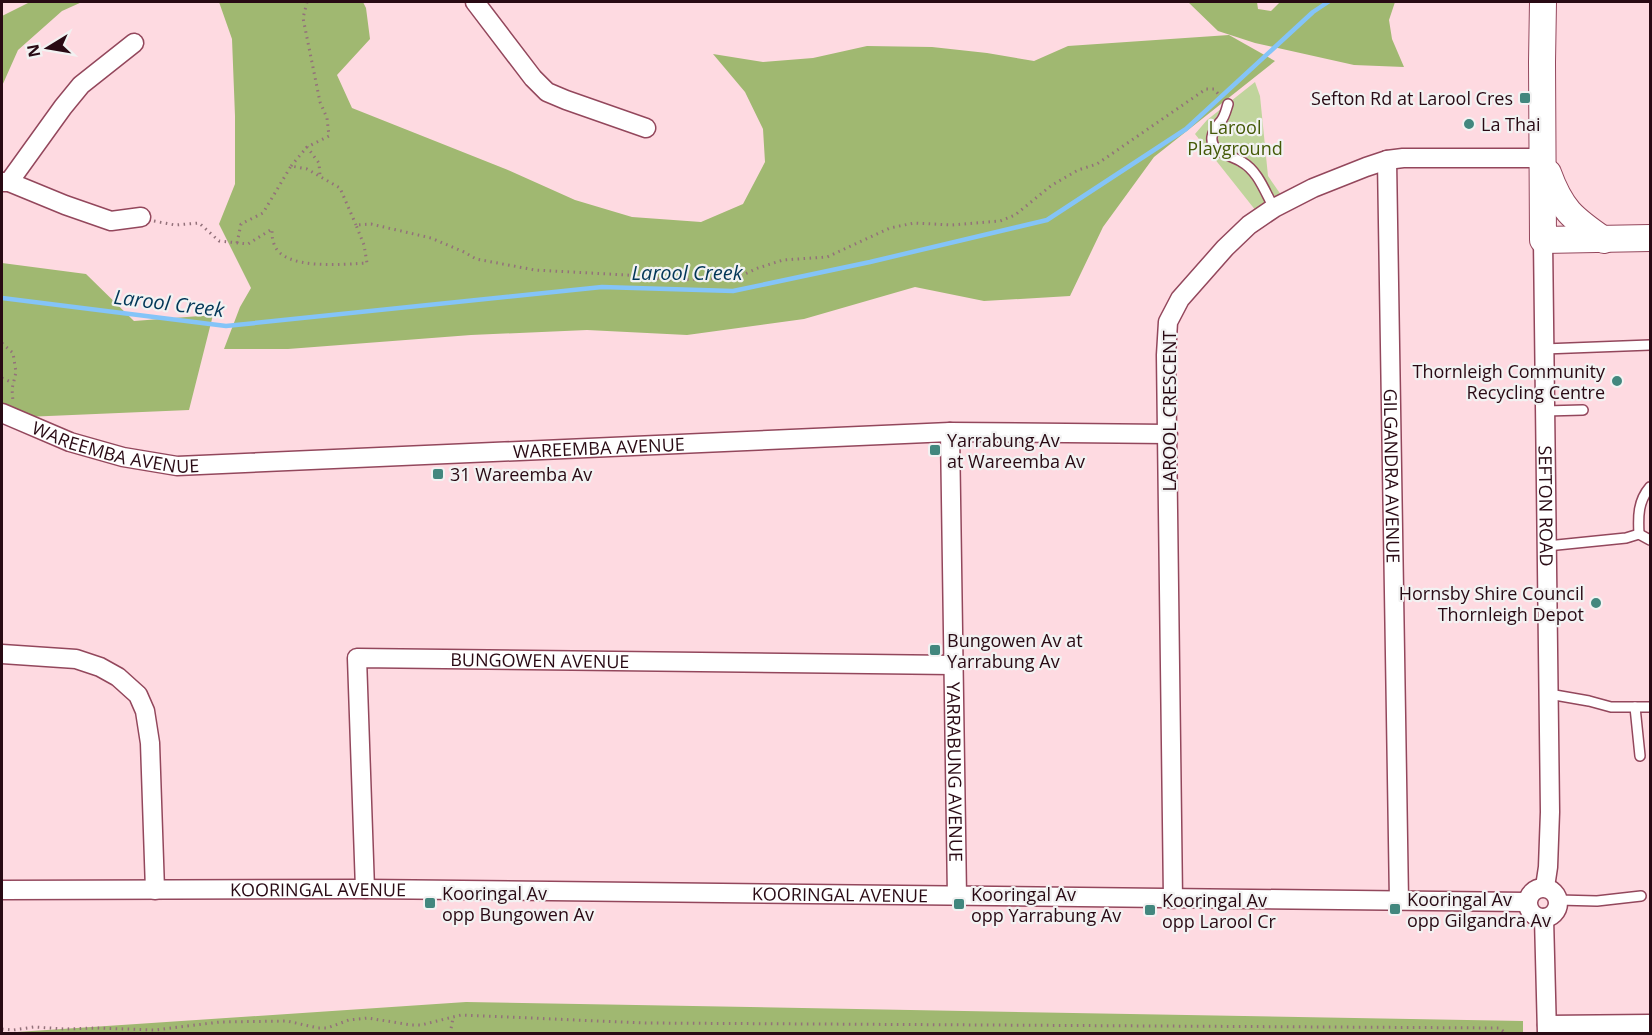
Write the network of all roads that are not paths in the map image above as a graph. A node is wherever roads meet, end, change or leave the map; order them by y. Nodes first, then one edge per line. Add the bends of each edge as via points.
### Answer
1 (475, 2) edge
2 (1543, 2) edge
3 (134, 43) dead end
4 (1228, 104) dead end
5 (646, 128) dead end
6 (1542, 158) junction
7 (1387, 160) junction
8 (5, 182) edge
9 (1274, 208) junction
10 (141, 218) road end
11 (1650, 238) edge
12 (1544, 240) junction
13 (1604, 240) junction
14 (1650, 345) edge
15 (1544, 349) junction
16 (1583, 410) dead end
17 (1545, 411) junction
18 (8, 416) edge
19 (950, 432) junction
20 (1168, 434) junction
21 (1650, 487) edge
22 (1639, 534) junction
23 (1650, 540) edge
24 (1547, 546) junction
25 (2, 654) edge
26 (953, 665) junction
27 (1549, 694) junction
28 (1635, 707) junction
29 (1650, 707) edge
30 (1640, 756) dead end
31 (365, 889) junction
32 (2, 890) edge
33 (154, 890) junction
34 (1551, 894) junction
35 (1641, 896) dead end
36 (957, 897) junction
37 (1173, 899) junction
38 (1399, 901) junction
39 (1527, 902) junction
40 (1544, 918) junction
41 (1650, 1024) edge
42 (1547, 1029) edge

1 - 5 street via 547,92
2 - 6 street, SEFTON ROAD
3 - 8 street via 81,85
4 - 9 lane via 1214,130 1213,145 1256,175
6 - 7 street, LAROOL CRESCENT
6 - 12 street, SEFTON ROAD
6 - 13 street, SEFTON ROAD via 1560,201 1573,218
7 - 9 street, LAROOL CRESCENT via 1312,188
7 - 38 street, GILGANDRA AVENUE
8 - 10 street via 111,221
9 - 20 street, LAROOL CRESCENT via 1225,248 1180,299 1168,322
11 - 13 street
12 - 13 street
12 - 15 street, SEFTON ROAD
14 - 15 lane
15 - 17 street, SEFTON ROAD
16 - 17 lane
17 - 24 street, SEFTON ROAD
18 - 19 street, WAREEMBA AVENUE via 70,442 177,466
19 - 20 street, WAREEMBA AVENUE
19 - 26 street, YARRABUNG AVENUE
20 - 37 street, LAROOL CRESCENT
21 - 22 lane via 1640,503
22 - 23 lane
22 - 24 lane
24 - 27 street, SEFTON ROAD
25 - 33 street via 76,659 118,677 138,696 145,711 150,743
26 - 31 street, BUNGOWEN AVENUE via 357,658
26 - 36 street, YARRABUNG AVENUE
27 - 28 lane via 1611,707
27 - 34 street, SEFTON ROAD
28 - 29 lane
28 - 30 lane
31 - 33 street, KOORINGAL AVENUE
31 - 36 street, KOORINGAL AVENUE
32 - 33 street, KOORINGAL AVENUE
34 - 35 lane via 1598,901
34 - 39 street via 1538,888
34 - 40 street via 1558,906
36 - 37 street, KOORINGAL AVENUE
37 - 38 street, KOORINGAL AVENUE
38 - 39 street, KOORINGAL AVENUE
39 - 40 street via 1532,914
40 - 42 street
41 - 42 street

